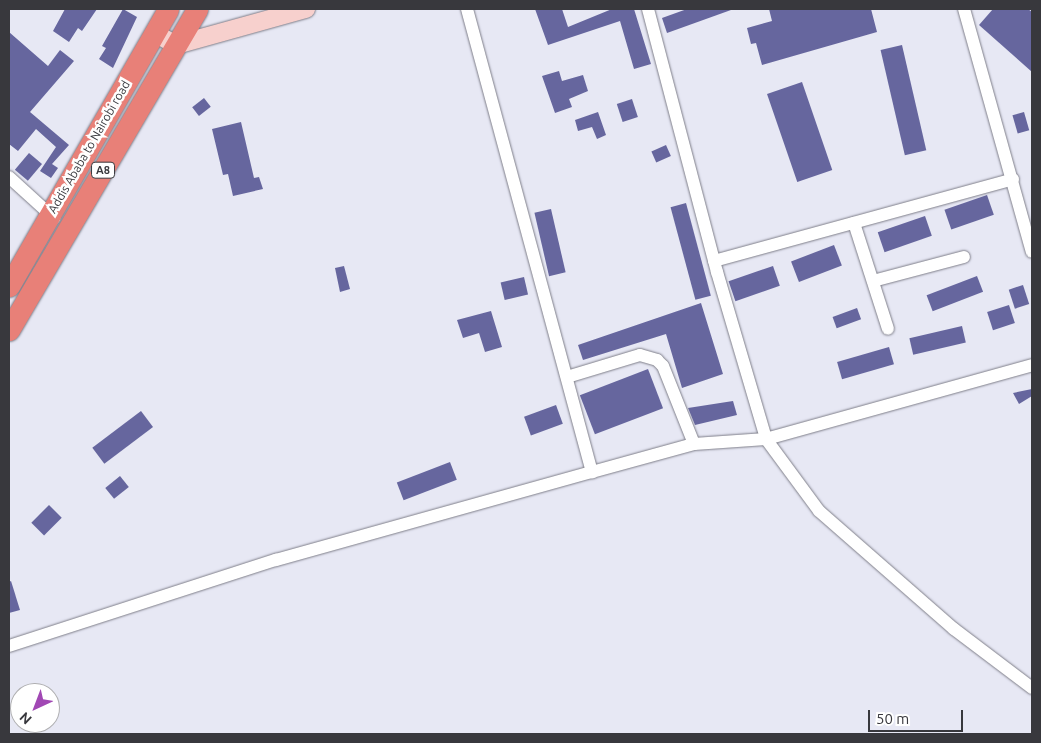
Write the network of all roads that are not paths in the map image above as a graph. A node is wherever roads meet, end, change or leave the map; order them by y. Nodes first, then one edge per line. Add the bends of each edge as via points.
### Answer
1 (168, 9) edge
2 (196, 9) edge
3 (306, 9) edge
4 (467, 9) edge
5 (648, 9) edge
6 (964, 9) edge
7 (155, 33) junction
8 (176, 45) junction
9 (9, 177) edge
10 (1012, 179) junction
11 (50, 215) junction
12 (854, 223) junction
13 (68, 229) junction
14 (1032, 252) edge
15 (964, 257) dead end
16 (714, 261) junction
17 (873, 281) junction
18 (9, 286) edge
19 (888, 329) dead end
20 (9, 330) edge
21 (1032, 365) edge
22 (567, 377) junction
23 (766, 439) junction
24 (694, 444) junction
25 (592, 472) junction
26 (9, 646) edge
27 (1032, 688) edge

1 - 7 highway, Addis Ababa to Nairobi road / A8
2 - 8 highway, Addis Ababa to Nairobi road / A8
3 - 8 main road
4 - 22 street
5 - 16 street
6 - 10 street
7 - 8 main road
7 - 11 highway, Addis Ababa to Nairobi road / A8
8 - 13 highway, Addis Ababa to Nairobi road / A8
9 - 11 street
10 - 12 street
10 - 14 street
11 - 13 street
11 - 18 highway, Addis Ababa to Nairobi road / A8
12 - 16 street
12 - 17 street
13 - 20 highway, Addis Ababa to Nairobi road / A8
15 - 17 street
16 - 23 street
17 - 19 street
21 - 23 street
22 - 24 street via 640,355 657,360 663,366
22 - 25 street
23 - 24 street
23 - 27 street via 819,510 954,629
24 - 25 street
25 - 26 street via 276,560

